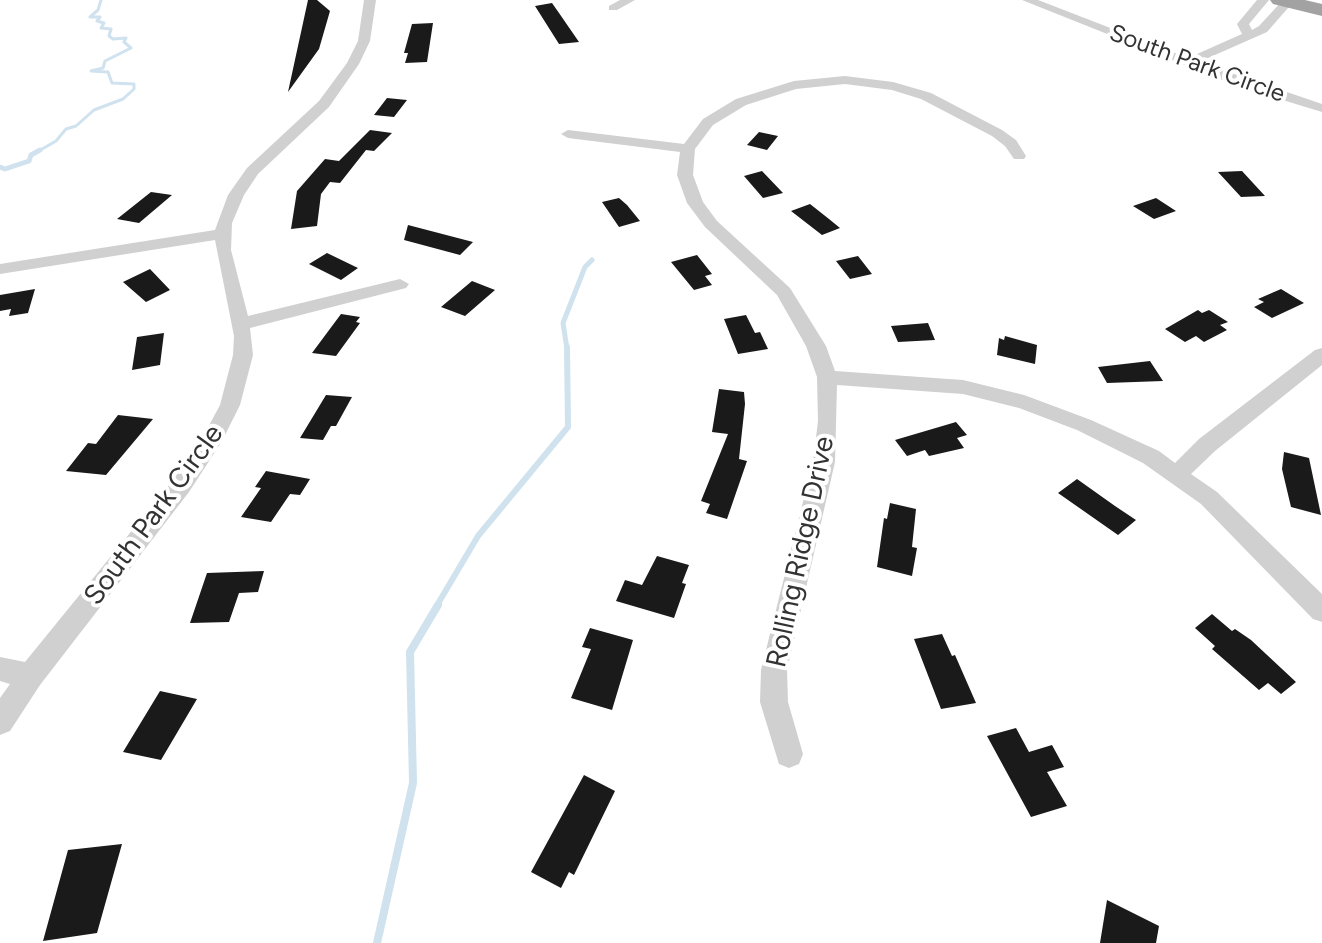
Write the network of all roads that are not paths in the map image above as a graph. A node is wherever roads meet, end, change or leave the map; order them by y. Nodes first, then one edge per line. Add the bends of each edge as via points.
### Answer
1 (370, 0) edge
2 (629, 0) edge
3 (1028, 0) edge
4 (1263, 0) edge
5 (1286, 1) edge
6 (613, 8) dead end
7 (1322, 10) edge
8 (1248, 34) junction
9 (1191, 61) junction
10 (1322, 108) edge
11 (568, 134) dead end
12 (688, 149) junction
13 (1019, 156) dead end
14 (223, 234) junction
15 (0, 269) edge
16 (400, 284) dead end
17 (241, 324) junction
18 (1322, 355) edge
19 (827, 377) junction
20 (1177, 474) junction
21 (1322, 611) edge
22 (0, 669) edge
23 (31, 676) junction
24 (0, 722) edge
25 (789, 754) dead end

1 - 14 street, South Park Circle via 364,41 353,64 324,104 252,171 236,195
2 - 6 street
3 - 9 street, South Park Circle
4 - 8 street via 1243,24
5 - 7 highway
5 - 8 street via 1263,29
8 - 9 street
9 - 10 street, South Park Circle
11 - 12 street
12 - 13 street via 708,122 741,102 785,87 845,80 893,86 939,101 997,133
12 - 19 street, Rolling Ridge Drive via 685,175 695,203 784,292 816,346
14 - 15 street
14 - 17 street, South Park Circle
16 - 17 street
17 - 23 street, South Park Circle via 240,374 215,435
18 - 20 street
19 - 20 street via 963,387 1024,402 1084,425
19 - 25 street, Rolling Ridge Drive via 824,462 774,670 774,702
20 - 21 street via 1240,526
22 - 23 street
23 - 24 street, South Park Circle

